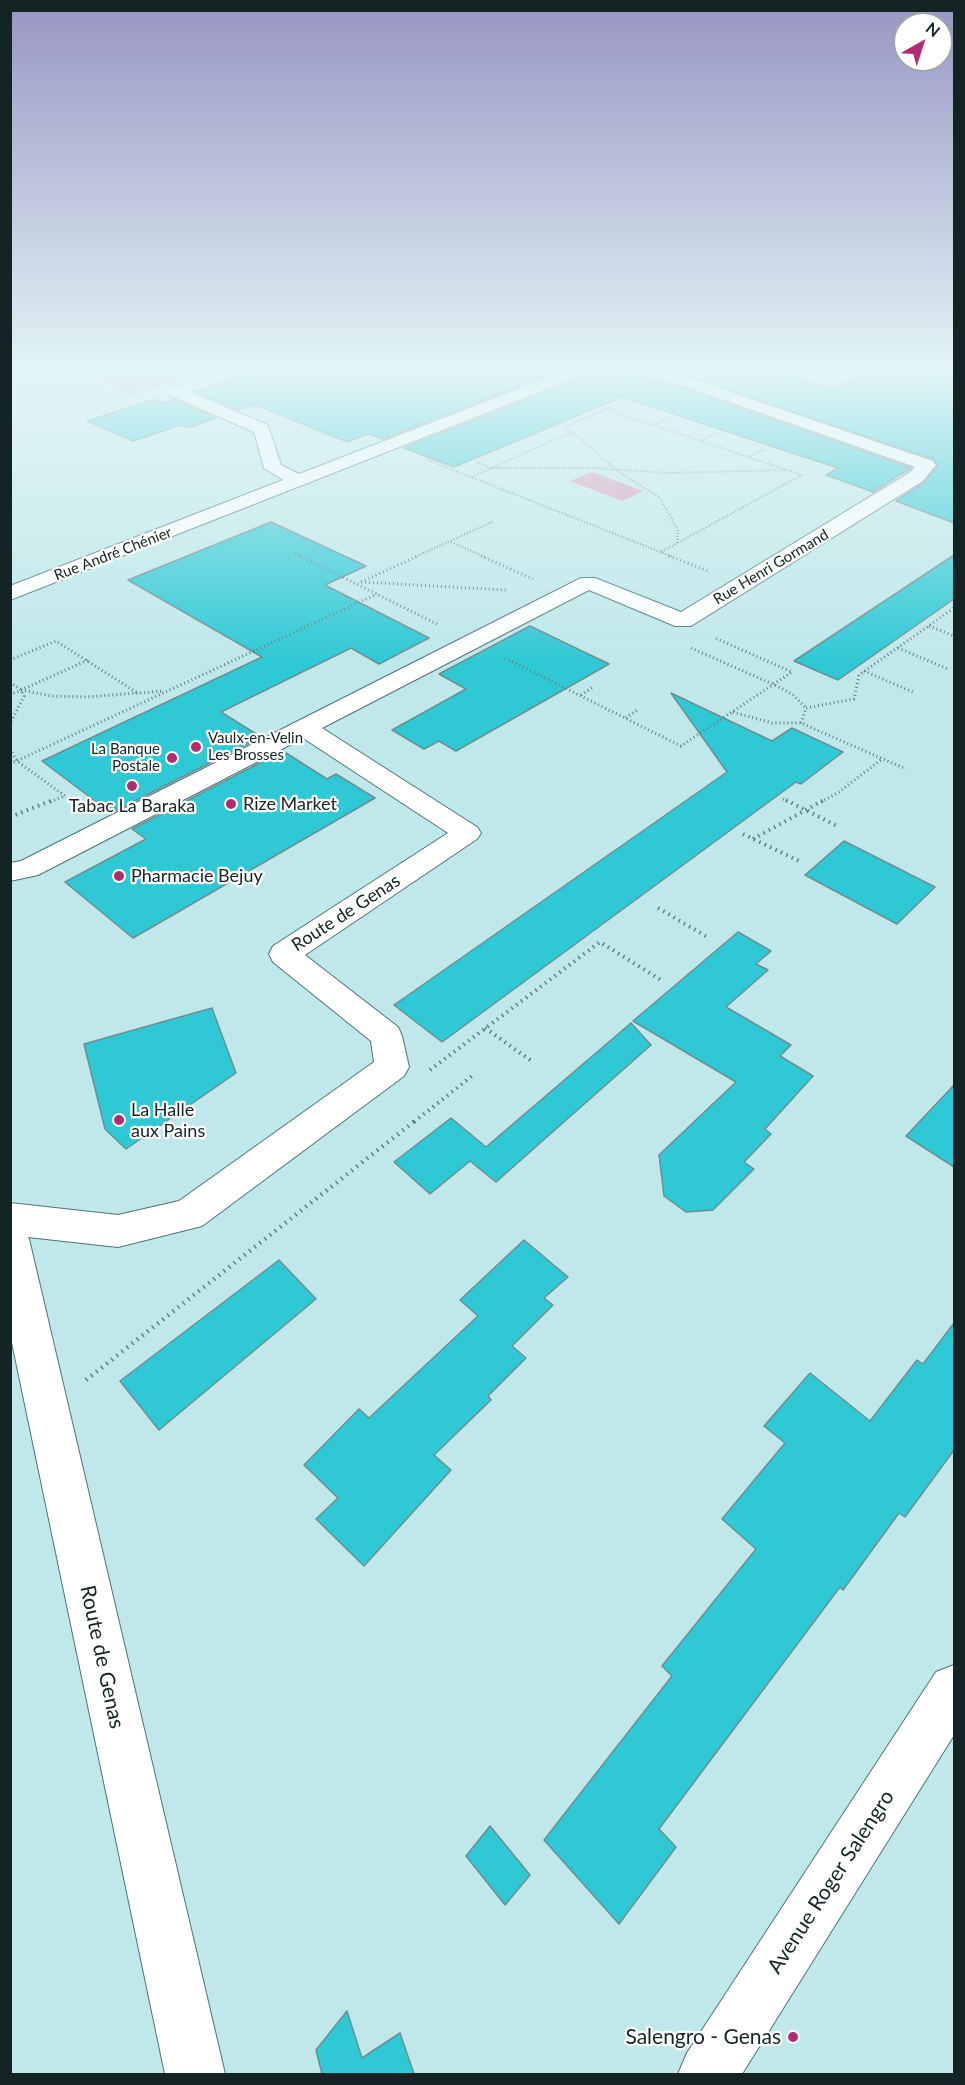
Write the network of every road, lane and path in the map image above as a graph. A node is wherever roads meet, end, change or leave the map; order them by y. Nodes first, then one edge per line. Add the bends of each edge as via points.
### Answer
1 (273, 466) edge
2 (336, 466) edge
3 (444, 466) edge
4 (487, 466) edge
5 (496, 466) edge
6 (612, 466) edge
7 (778, 466) edge
8 (935, 466) edge
9 (492, 468) junction
10 (616, 470) junction
11 (789, 470) junction
12 (471, 477) junction
13 (299, 481) junction
14 (494, 521) dead end
15 (677, 543) junction
16 (661, 552) junction
17 (295, 553) dead end
18 (359, 583) junction
19 (742, 584) junction
20 (517, 590) dead end
21 (10, 594) edge
22 (378, 594) junction
23 (954, 608) edge
24 (929, 626) junction
25 (720, 631) dead end
26 (954, 636) edge
27 (472, 641) junction
28 (898, 648) junction
29 (516, 656) dead end
30 (10, 660) edge
31 (88, 660) junction
32 (510, 660) junction
33 (948, 669) dead end
34 (864, 671) junction
35 (10, 682) edge
36 (593, 687) dead end
37 (21, 690) junction
38 (168, 691) junction
39 (915, 693) dead end
40 (139, 694) junction
41 (10, 695) edge
42 (580, 695) junction
43 (637, 710) dead end
44 (733, 712) junction
45 (625, 718) junction
46 (801, 723) junction
47 (10, 724) edge
48 (303, 727) junction
49 (10, 749) edge
50 (882, 759) junction
51 (17, 761) junction
52 (10, 764) edge
53 (906, 769) dead end
54 (783, 799) dead end
55 (806, 810) junction
56 (10, 818) edge
57 (839, 827) dead end
58 (743, 834) dead end
59 (753, 839) junction
60 (799, 861) dead end
61 (10, 872) edge
62 (658, 908) dead end
63 (709, 938) dead end
64 (661, 980) dead end
65 (485, 1028) junction
66 (533, 1062) dead end
67 (430, 1070) dead end
68 (471, 1076) dead end
69 (10, 1219) edge
70 (10, 1239) edge
71 (48, 1409) junction
72 (954, 1690) edge
73 (195, 2074) edge
74 (708, 2074) edge

1 - 13 street
2 - 13 street, Rue André Chénier
3 - 12 path
4 - 9 path
5 - 9 path
6 - 10 path
7 - 11 path
8 - 19 street, Rue Henri Gormand
9 - 10 path
9 - 12 path
10 - 11 path via 668,474
10 - 15 path via 660,498 678,530
11 - 15 path via 802,475
12 - 16 path
13 - 21 street, Rue André Chénier
14 - 18 path
15 - 16 path
16 - 19 path
17 - 18 path
18 - 20 path
18 - 22 path
19 - 27 street, Rue Henri Gormand via 683,621 588,582
22 - 27 path
22 - 38 path
23 - 24 path
24 - 26 path
24 - 28 path
25 - 44 path via 711,637 792,672
27 - 32 path
27 - 48 street
28 - 33 path
28 - 34 path
29 - 32 path
30 - 31 path via 56,641
31 - 37 path
31 - 40 path
32 - 42 path
34 - 39 path
34 - 46 path via 859,675 854,699 806,708
35 - 37 path
36 - 42 path
37 - 40 path via 52,696
37 - 41 path
37 - 47 path via 24,696
38 - 40 path
38 - 51 path
42 - 45 path
43 - 45 path
44 - 45 path via 681,746
44 - 46 path via 772,723
46 - 50 path
48 - 61 street via 28,869
48 - 69 street, Route de Genas via 467,833 284,954 386,1036 392,1067 189,1215 118,1231
49 - 51 path
50 - 53 path
50 - 55 path via 839,792
51 - 52 path
51 - 56 path via 65,796
54 - 55 path
55 - 57 path
55 - 59 path
58 - 59 path
59 - 60 path
62 - 63 path
64 - 65 path via 600,942
65 - 66 path
65 - 67 path
68 - 71 path
70 - 71 street, Route de Genas
71 - 73 street, Route de Genas
72 - 74 street, Avenue Roger Salengro

